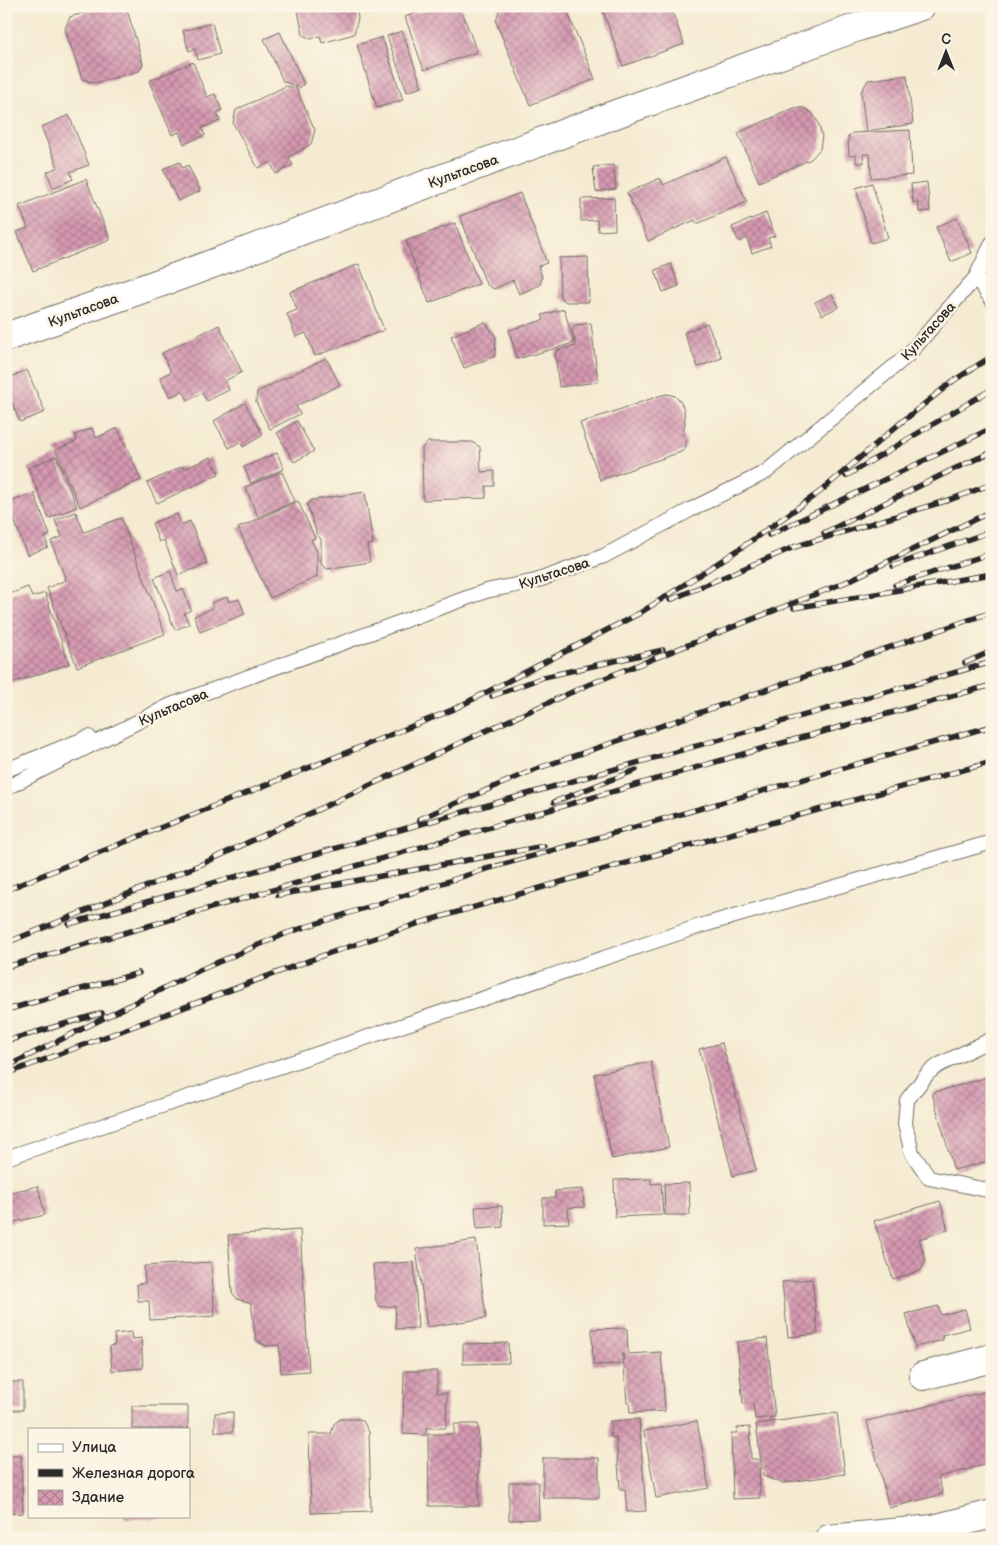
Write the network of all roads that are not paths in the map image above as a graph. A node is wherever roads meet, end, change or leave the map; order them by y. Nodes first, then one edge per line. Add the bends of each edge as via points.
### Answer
1 (921, 6) edge
2 (992, 243) edge
3 (976, 277) junction
4 (992, 300) edge
5 (6, 337) edge
6 (171, 705) junction
7 (6, 770) edge
8 (6, 788) edge
9 (992, 842) edge
10 (992, 1039) edge
11 (6, 1158) edge
12 (992, 1191) edge
13 (992, 1358) edge
14 (923, 1376) dead end
15 (992, 1514) edge
16 (829, 1539) edge

1 - 5 street, Культасова
2 - 3 lane, Культасова
3 - 4 lane
3 - 6 lane, Культасова via 908,355 766,472 604,556 536,581 486,591
6 - 7 lane
6 - 8 lane, Культасова
9 - 11 lane via 700,926
10 - 12 lane via 928,1073 907,1100 905,1124 912,1153 929,1178
13 - 14 street
15 - 16 street via 933,1529

